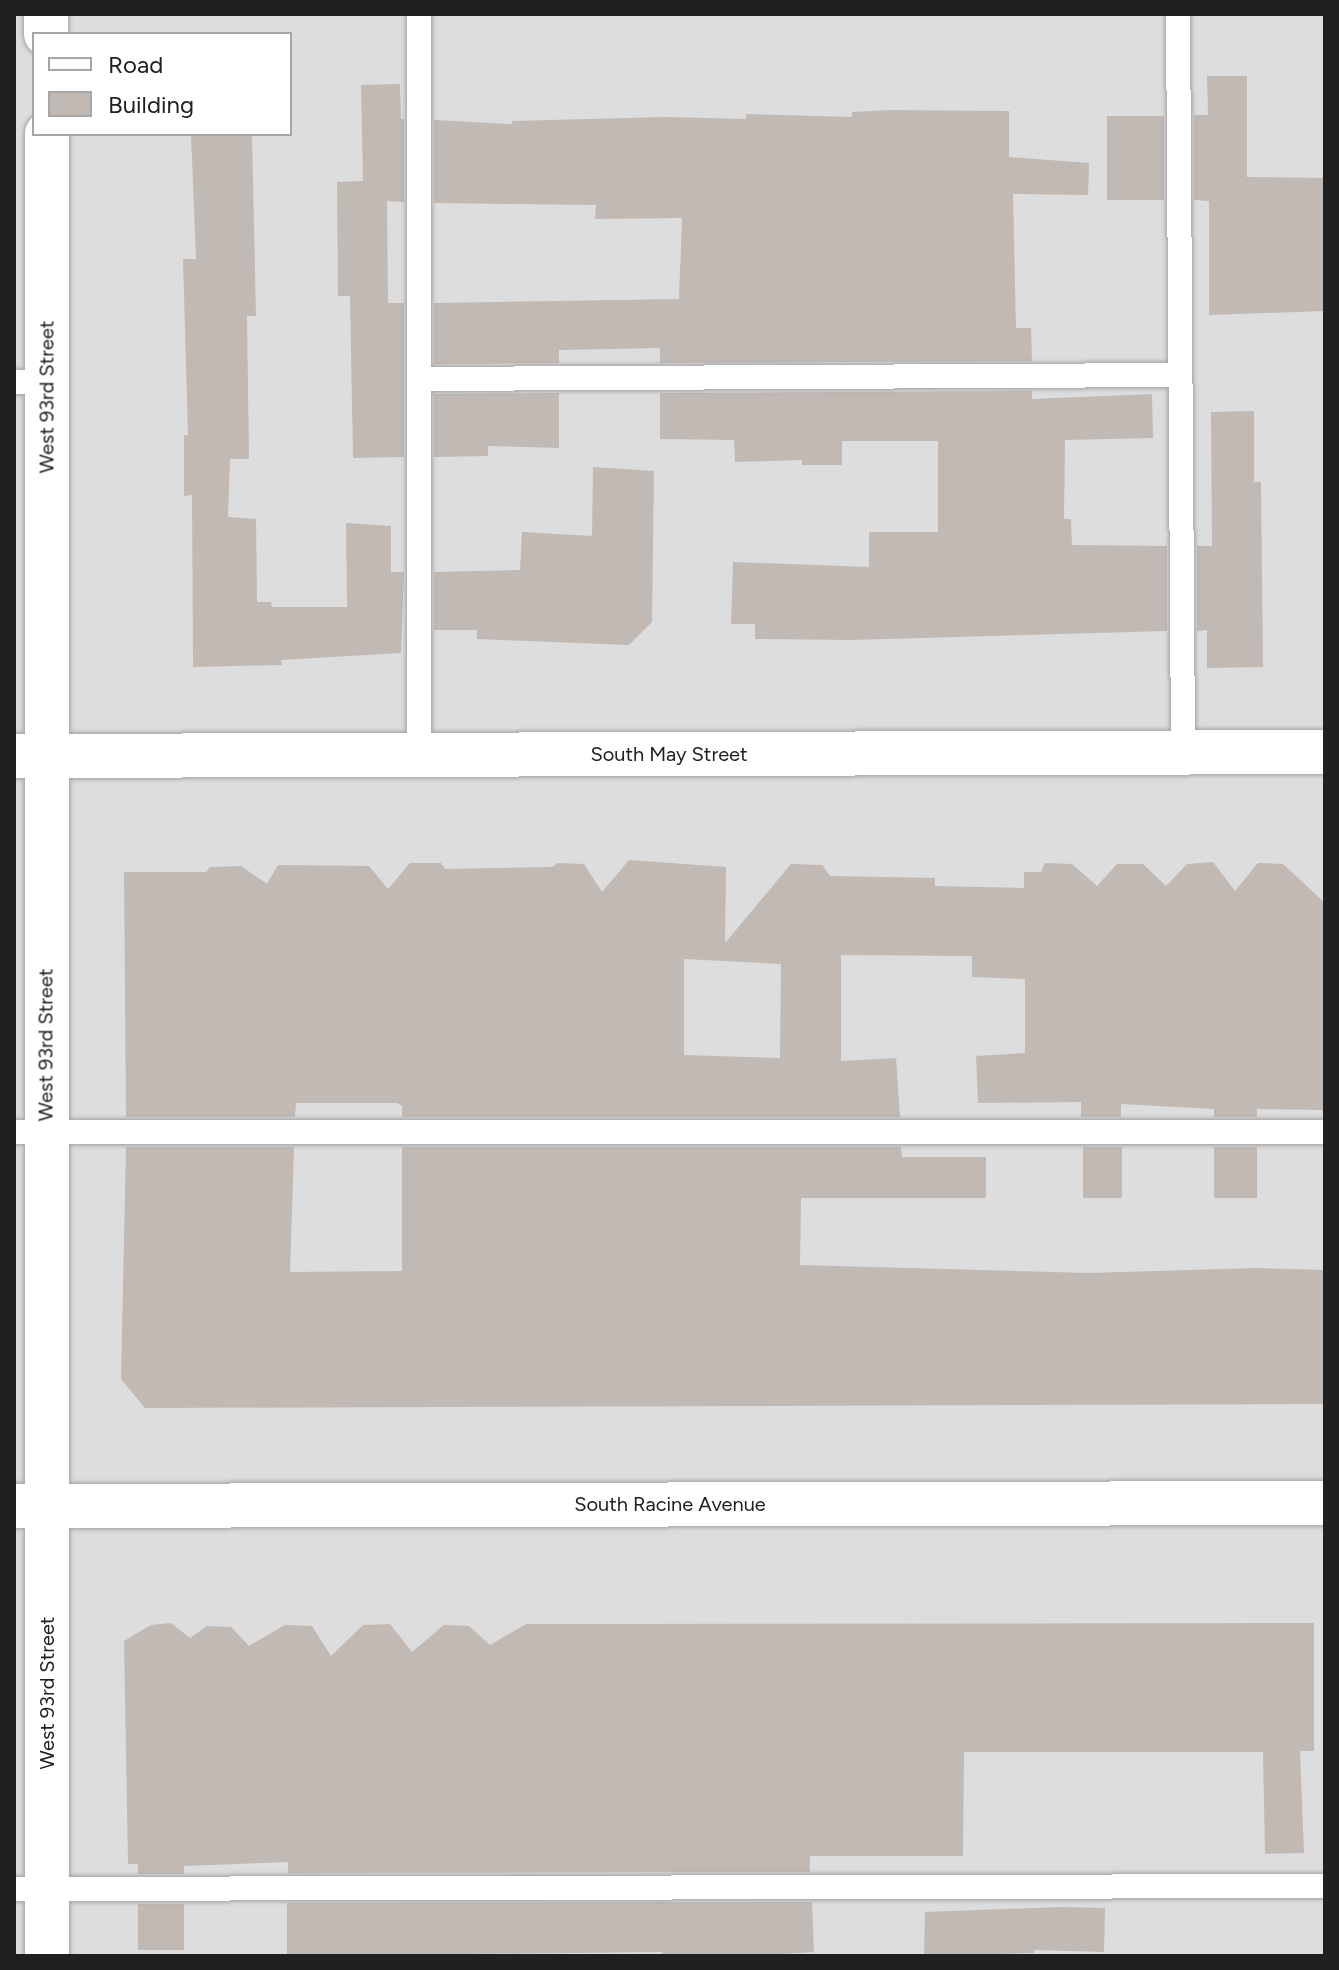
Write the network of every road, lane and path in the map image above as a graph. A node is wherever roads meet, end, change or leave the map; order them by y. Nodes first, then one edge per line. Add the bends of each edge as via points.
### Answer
1 (419, 14) edge
2 (1178, 14) edge
3 (47, 136) edge
4 (1180, 375) junction
5 (419, 379) junction
6 (30, 382) edge
7 (1325, 752) edge
8 (1183, 753) junction
9 (419, 755) junction
10 (30, 756) edge
11 (30, 1132) edge
12 (1325, 1132) edge
13 (1325, 1503) edge
14 (30, 1506) edge
15 (1325, 1886) edge
16 (30, 1889) edge
17 (47, 1956) edge

1 - 5 lane
2 - 4 lane
3 - 6 street, West 93rd Street
4 - 5 lane
4 - 8 lane
5 - 9 lane
6 - 10 street, West 93rd Street
7 - 8 street, South May Street
8 - 9 street, South May Street
9 - 10 street, South May Street
10 - 11 street, West 93rd Street
11 - 12 lane
11 - 14 street, West 93rd Street
13 - 14 street, South Racine Avenue
14 - 16 street, West 93rd Street
15 - 16 lane
16 - 17 street, West 93rd Street

